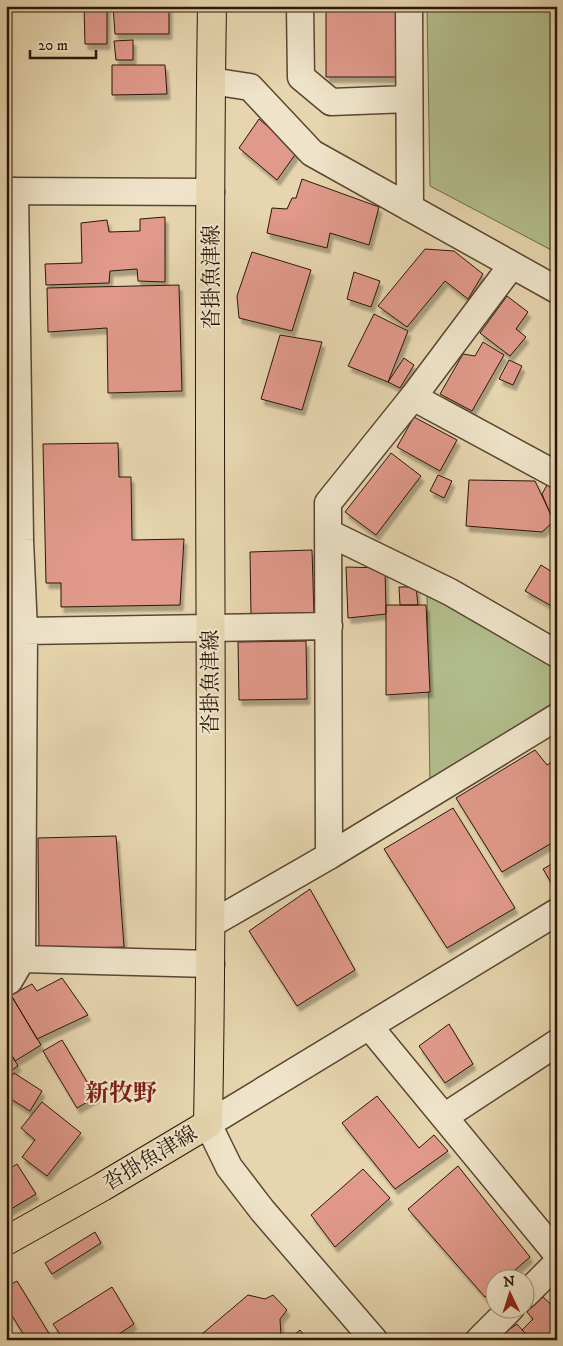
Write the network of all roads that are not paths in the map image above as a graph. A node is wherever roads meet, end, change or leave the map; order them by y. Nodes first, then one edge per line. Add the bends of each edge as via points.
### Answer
1 (212, 6) edge
2 (300, 6) edge
3 (409, 6) edge
4 (211, 81) junction
5 (409, 99) junction
6 (11, 191) edge
7 (211, 192) junction
8 (410, 208) junction
9 (512, 265) junction
10 (557, 290) edge
11 (12, 365) edge
12 (413, 397) junction
13 (557, 475) edge
14 (329, 533) junction
15 (13, 540) edge
16 (329, 626) junction
17 (210, 627) junction
18 (24, 631) junction
19 (557, 654) edge
20 (557, 717) edge
21 (15, 720) edge
22 (329, 856) junction
23 (14, 888) edge
24 (557, 912) edge
25 (211, 924) junction
26 (22, 958) junction
27 (211, 964) junction
28 (6, 982) edge
29 (369, 1026) junction
30 (557, 1043) edge
31 (444, 1117) junction
32 (208, 1124) junction
33 (6, 1241) edge
34 (557, 1254) edge
35 (557, 1263) edge
36 (536, 1284) edge
37 (501, 1318) edge
38 (374, 1340) edge
39 (479, 1340) edge

1 - 4 main road, 沓掛魚津線
2 - 5 street via 301,77 331,102
3 - 5 street
4 - 7 main road, 沓掛魚津線
4 - 8 street via 250,87 312,153
5 - 8 street
6 - 7 street
6 - 11 street
7 - 17 main road, 沓掛魚津線
8 - 9 street
9 - 10 street
9 - 12 street
11 - 15 street
12 - 13 street
12 - 14 street via 328,503
14 - 16 street
14 - 19 street via 450,592
15 - 18 street
16 - 17 street
16 - 22 street
17 - 18 street
17 - 25 main road, 沓掛魚津線
18 - 21 street
20 - 22 street
21 - 23 street
22 - 25 street
23 - 26 street
24 - 29 street
25 - 27 main road, 沓掛魚津線
26 - 27 street
26 - 28 street
27 - 32 main road, 沓掛魚津線
29 - 31 street
29 - 32 street
30 - 31 street
31 - 34 street
32 - 33 main road, 沓掛魚津線
32 - 38 street via 228,1167
35 - 36 street
37 - 39 street

